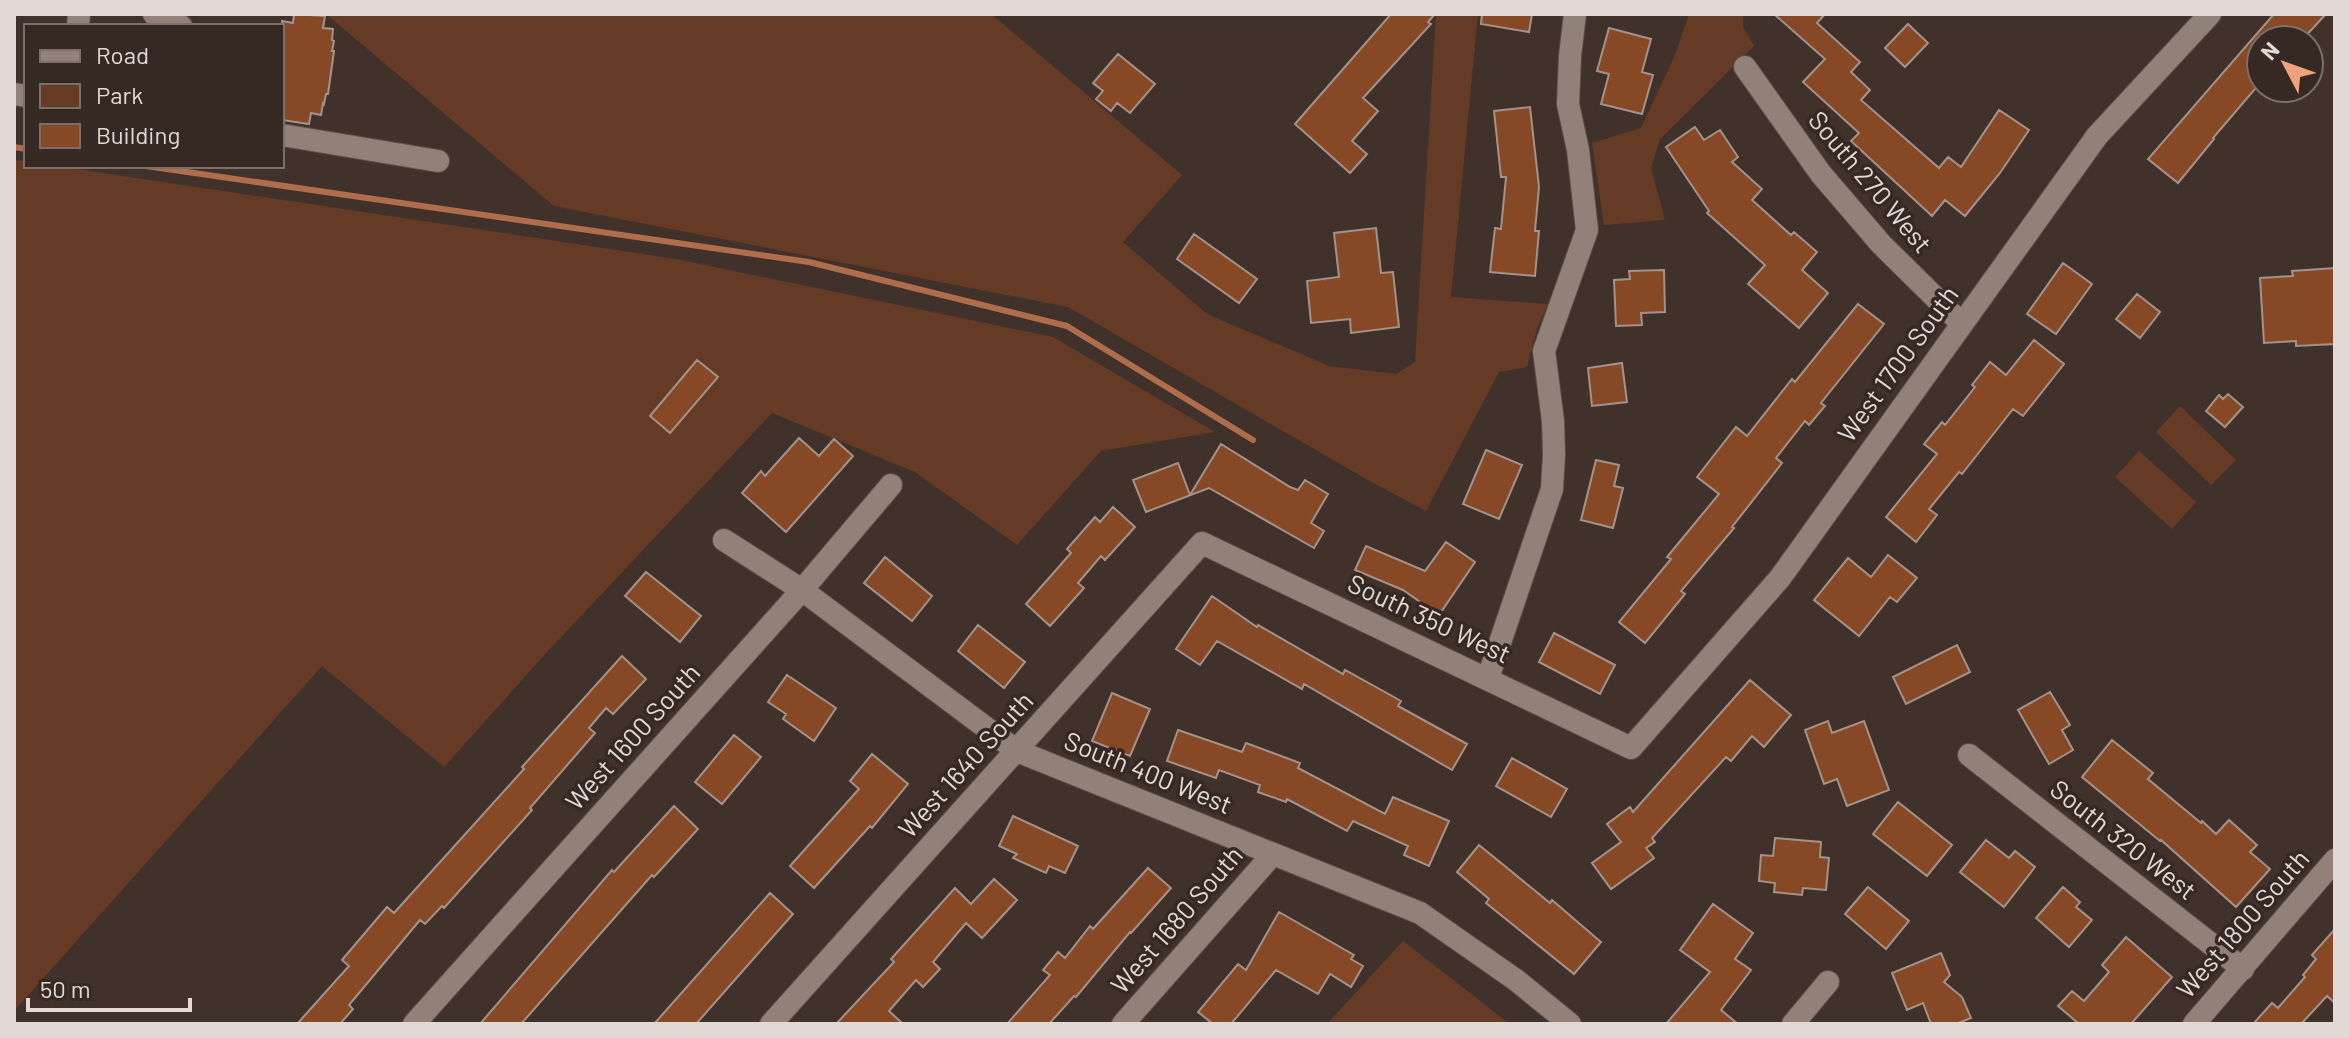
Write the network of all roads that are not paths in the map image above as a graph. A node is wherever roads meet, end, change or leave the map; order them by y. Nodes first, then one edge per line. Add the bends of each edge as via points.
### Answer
1 (154, 14) edge
2 (1575, 14) edge
3 (2210, 14) edge
4 (2188, 23) edge
5 (176, 24) edge
6 (1745, 67) dead end
7 (284, 135) edge
8 (438, 161) dead end
9 (1962, 324) junction
10 (891, 485) dead end
11 (724, 540) dead end
12 (1202, 543) joint
13 (802, 590) junction
14 (1488, 678) junction
15 (1631, 748) joint
16 (1017, 751) junction
17 (1969, 755) dead end
18 (1273, 854) junction
19 (2335, 860) edge
20 (2243, 969) junction
21 (1828, 982) dead end
22 (414, 1024) edge
23 (771, 1024) edge
24 (1123, 1024) edge
25 (1570, 1024) edge
26 (1793, 1024) edge
27 (2194, 1024) edge

1 - 5 street
2 - 14 street via 1568,104 1587,230 1544,351 1553,421 1552,489
3 - 4 street, West 1700 South
4 - 9 street, West 1700 South via 2097,136
6 - 9 street, South 270 West via 1821,174 1881,244
7 - 8 street
9 - 15 street, West 1700 South via 1780,578
10 - 13 street, West 1600 South
11 - 13 street, South 400 West
12 - 14 street, South 350 West
12 - 16 street, West 1640 South
13 - 16 street, South 400 West
13 - 22 street, West 1600 South
14 - 15 street, South 350 West
16 - 18 street, South 400 West
16 - 23 street, West 1640 South
17 - 20 street, South 320 West
18 - 24 street, West 1680 South
18 - 25 street, South 400 West via 1420,913
19 - 20 street, West 1800 South
20 - 27 street, West 1800 South
21 - 26 street

